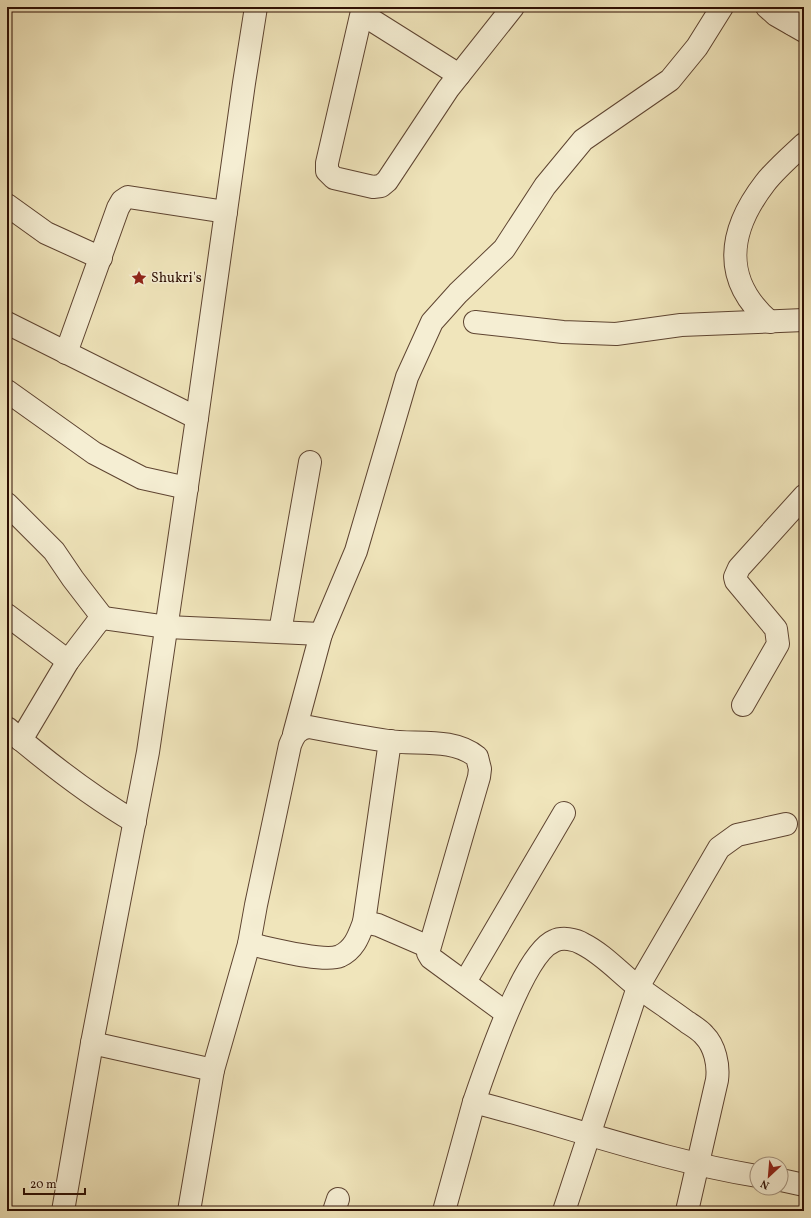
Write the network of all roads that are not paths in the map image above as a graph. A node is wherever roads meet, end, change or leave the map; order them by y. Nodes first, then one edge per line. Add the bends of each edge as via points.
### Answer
1 (256, 7) edge
2 (513, 7) edge
3 (722, 7) edge
4 (767, 7) edge
5 (362, 11) edge
6 (800, 21) edge
7 (459, 75) junction
8 (804, 144) edge
9 (7, 205) edge
10 (226, 212) junction
11 (101, 258) junction
12 (804, 320) edge
13 (475, 322) dead end
14 (770, 322) junction
15 (7, 323) edge
16 (66, 353) junction
17 (7, 391) edge
18 (197, 418) junction
19 (310, 462) dead end
20 (187, 488) junction
21 (804, 496) edge
22 (7, 504) edge
23 (7, 614) edge
24 (103, 618) junction
25 (167, 627) junction
26 (280, 632) junction
27 (321, 634) junction
28 (68, 660) junction
29 (743, 705) dead end
30 (14, 734) edge
31 (294, 734) junction
32 (390, 741) junction
33 (564, 813) dead end
34 (135, 822) junction
35 (786, 824) dead end
36 (364, 922) junction
37 (250, 944) junction
38 (429, 946) junction
39 (465, 982) junction
40 (638, 987) junction
41 (506, 1013) junction
42 (92, 1043) junction
43 (213, 1070) junction
44 (474, 1102) junction
45 (590, 1136) junction
46 (699, 1164) junction
47 (749, 1174) edge
48 (789, 1181) edge
49 (804, 1184) edge
50 (63, 1211) edge
51 (189, 1211) edge
52 (444, 1211) edge
53 (564, 1211) edge
54 (687, 1211) edge

1 - 10 street
2 - 7 street
3 - 27 street via 697,47 670,80 583,140 545,186 504,249 432,322 406,377 356,551
4 - 6 street
5 - 7 street
5 - 7 street via 327,163 327,171 334,178 373,187 387,181
8 - 14 street via 766,182 749,206 736,247 737,278 756,310
9 - 11 street via 46,233
10 - 11 street via 128,197 118,208
10 - 18 street
11 - 16 street
12 - 14 street
13 - 14 street via 563,332 616,334 681,325
15 - 16 street
16 - 18 street
17 - 20 street via 94,453 142,478
18 - 20 street
19 - 26 street
20 - 25 street
21 - 29 street via 736,573 736,581 776,629 778,636 778,644
22 - 24 street via 54,550
23 - 28 street
24 - 25 street
24 - 28 street
25 - 26 street
25 - 34 street
26 - 27 street
27 - 31 street
28 - 30 street
30 - 34 street via 60,774
31 - 32 street via 309,727
31 - 37 street via 256,905
32 - 36 street
32 - 38 street via 462,748 471,752 479,761 479,777
33 - 39 street
34 - 42 street
35 - 40 street via 737,835 719,848
36 - 37 street via 357,941 340,956 326,958
36 - 38 street via 378,925
37 - 43 street
38 - 39 street via 428,953 431,958
39 - 41 street
40 - 41 street via 582,943 568,939 554,941 533,963
40 - 45 street via 614,1054
40 - 46 street via 704,1035 713,1048 718,1071
41 - 44 street
42 - 43 street
42 - 50 street
43 - 51 street
44 - 45 street
44 - 52 street
45 - 46 street
45 - 53 street
46 - 47 street
46 - 54 street
48 - 49 street

